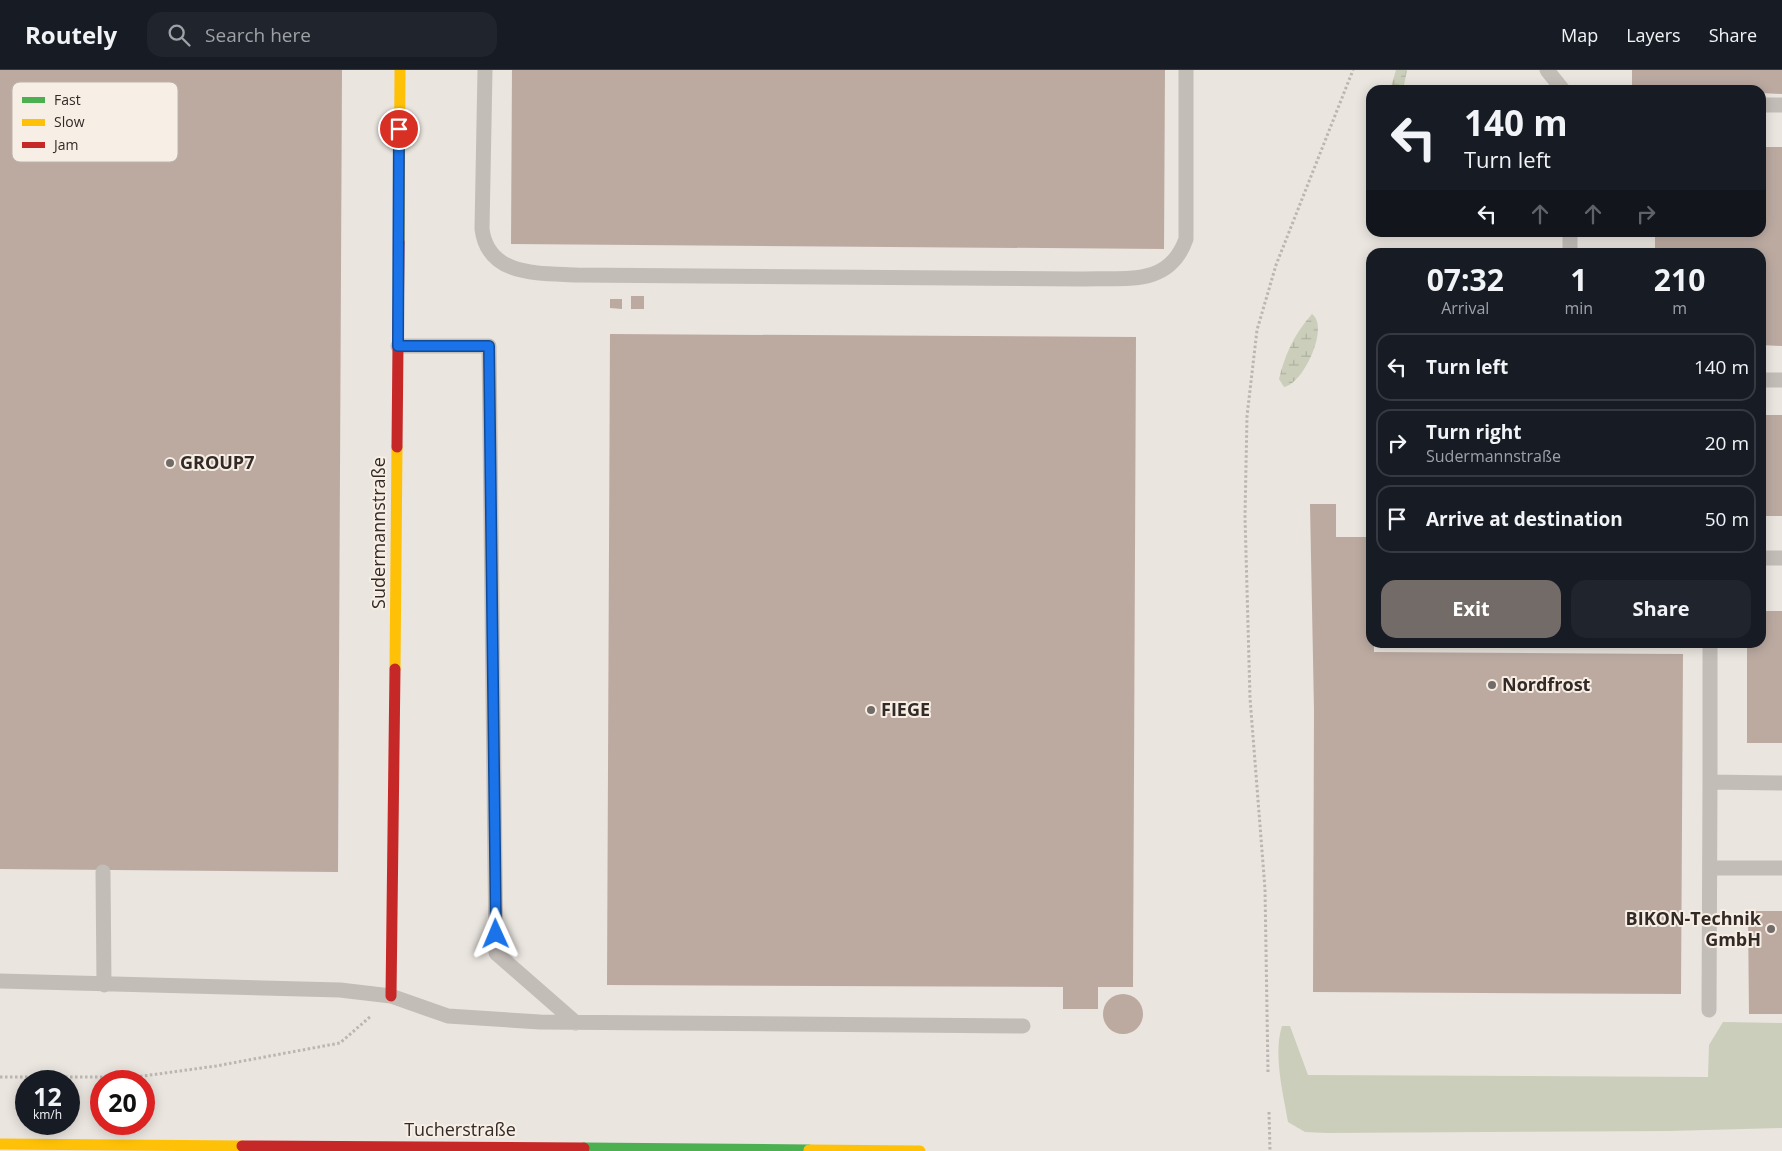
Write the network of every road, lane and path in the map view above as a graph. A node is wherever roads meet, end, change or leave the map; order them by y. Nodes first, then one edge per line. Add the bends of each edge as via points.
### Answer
1 (400, 70) edge
2 (485, 70) edge
3 (1186, 70) edge
4 (1353, 70) edge
5 (1547, 70) edge
6 (1559, 85) edge
7 (1766, 105) edge
8 (1782, 105) edge
9 (398, 346) junction
10 (1766, 380) edge
11 (1782, 380) edge
12 (1766, 558) edge
13 (1782, 558) edge
14 (1710, 648) edge
15 (1710, 782) junction
16 (1782, 783) edge
17 (1710, 868) junction
18 (1782, 868) edge
19 (103, 872) dead end
20 (0, 981) edge
21 (104, 985) junction
22 (391, 996) junction
23 (1709, 1010) dead end
24 (576, 1023) junction
25 (1023, 1026) dead end
26 (1268, 1072) dead end
27 (0, 1077) edge
28 (1269, 1112) dead end
29 (0, 1144) edge
30 (90, 1148) edge
31 (920, 1151) edge
32 (1270, 1151) edge

1 - 9 street, Sudermannstraße
2 - 3 lane via 482,228 484,242 494,258 508,266 528,272 577,275 1081,279 1156,274 1171,265 1181,253 1186,238
4 - 26 path via 1276,265 1257,330 1247,416 1245,516 1250,698 1265,889
5 - 6 lane
7 - 8 lane
9 - 22 street, Sudermannstraße
9 - 24 lane via 489,346 496,953
10 - 11 lane
12 - 13 lane
14 - 15 lane
15 - 16 lane
15 - 17 lane
17 - 18 lane
17 - 23 lane
19 - 21 lane
20 - 21 lane
21 - 22 lane via 340,990
22 - 24 lane via 448,1016
22 - 27 path via 340,1043 315,1049 136,1077
24 - 25 lane
28 - 32 path
29 - 30 street, Tucherstraße
30 - 31 street, Tucherstraße

